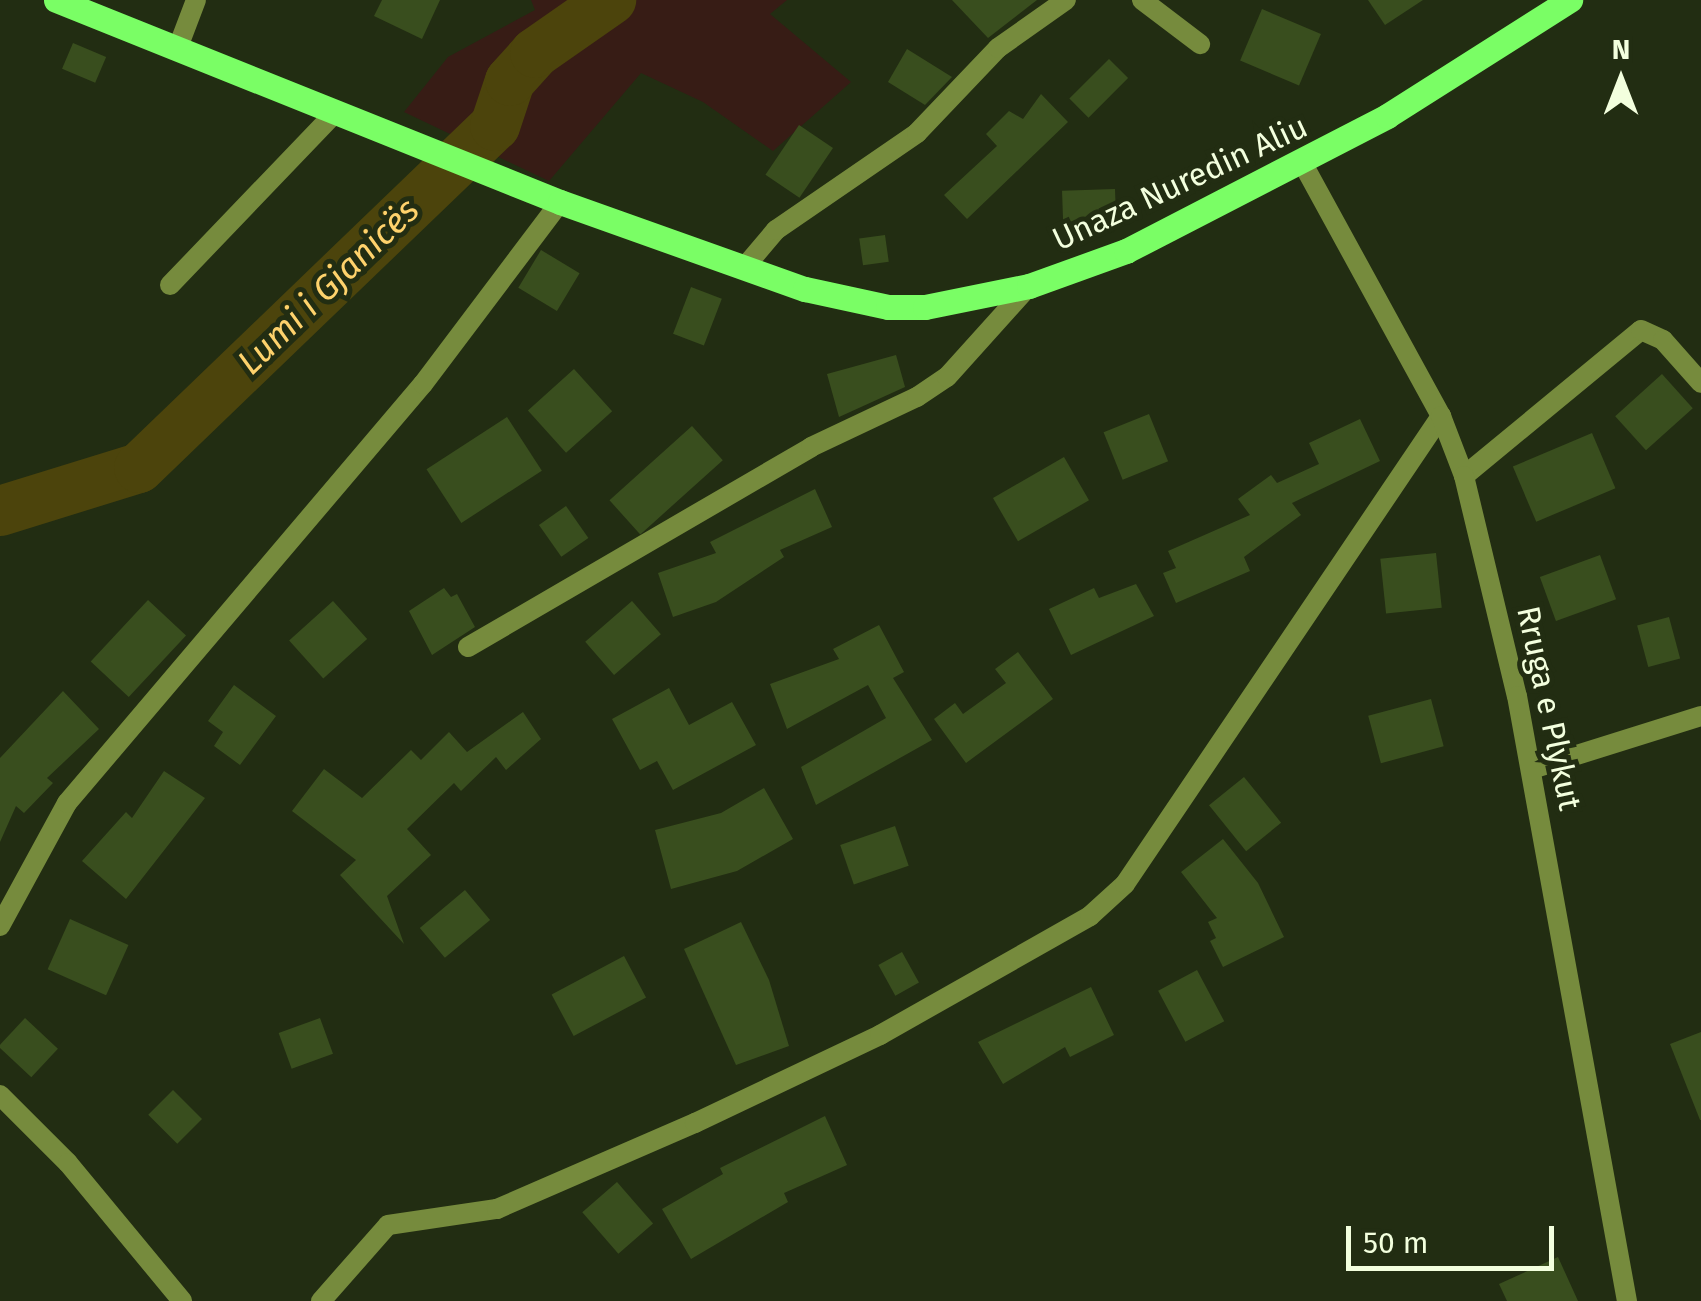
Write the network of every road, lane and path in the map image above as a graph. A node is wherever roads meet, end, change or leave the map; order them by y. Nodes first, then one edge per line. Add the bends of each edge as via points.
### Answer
1 (56, 0) edge
2 (196, 0) edge
3 (1066, 0) edge
4 (1142, 0) edge
5 (1570, 0) edge
6 (1200, 44) dead end
7 (177, 50) junction
8 (334, 114) junction
9 (1304, 164) junction
10 (550, 198) junction
11 (743, 269) junction
12 (170, 285) dead end
13 (1029, 286) junction
14 (1701, 382) edge
15 (1440, 416) junction
16 (1464, 476) junction
17 (468, 647) dead end
18 (1701, 716) edge
19 (1532, 769) junction
20 (0, 926) edge
21 (0, 1095) edge
22 (182, 1301) edge
23 (321, 1301) edge
24 (1628, 1301) edge

1 - 7 main road, Unaza Nuredin Aliu
2 - 7 street
3 - 11 street via 998,48 917,133 776,230
4 - 6 street
5 - 9 main road, Unaza Nuredin Aliu
7 - 8 main road, Unaza Nuredin Aliu
8 - 10 main road, Unaza Nuredin Aliu
8 - 12 street
9 - 13 main road, Unaza Nuredin Aliu via 1126,251
9 - 15 street, Rruga e Plykut
10 - 11 main road, Unaza Nuredin Aliu
10 - 20 street via 423,384 67,803
11 - 13 main road, Unaza Nuredin Aliu via 847,302 888,307 926,307
13 - 17 street via 947,377 917,397 811,447
14 - 16 street via 1663,340 1640,330
15 - 16 street, Rruga e Plykut
15 - 23 street via 1125,884 1090,916 880,1035 695,1123 496,1209 388,1226
16 - 19 street, Rruga e Plykut
18 - 19 street
19 - 24 street, Rruga e Plykut
21 - 22 street via 68,1163

